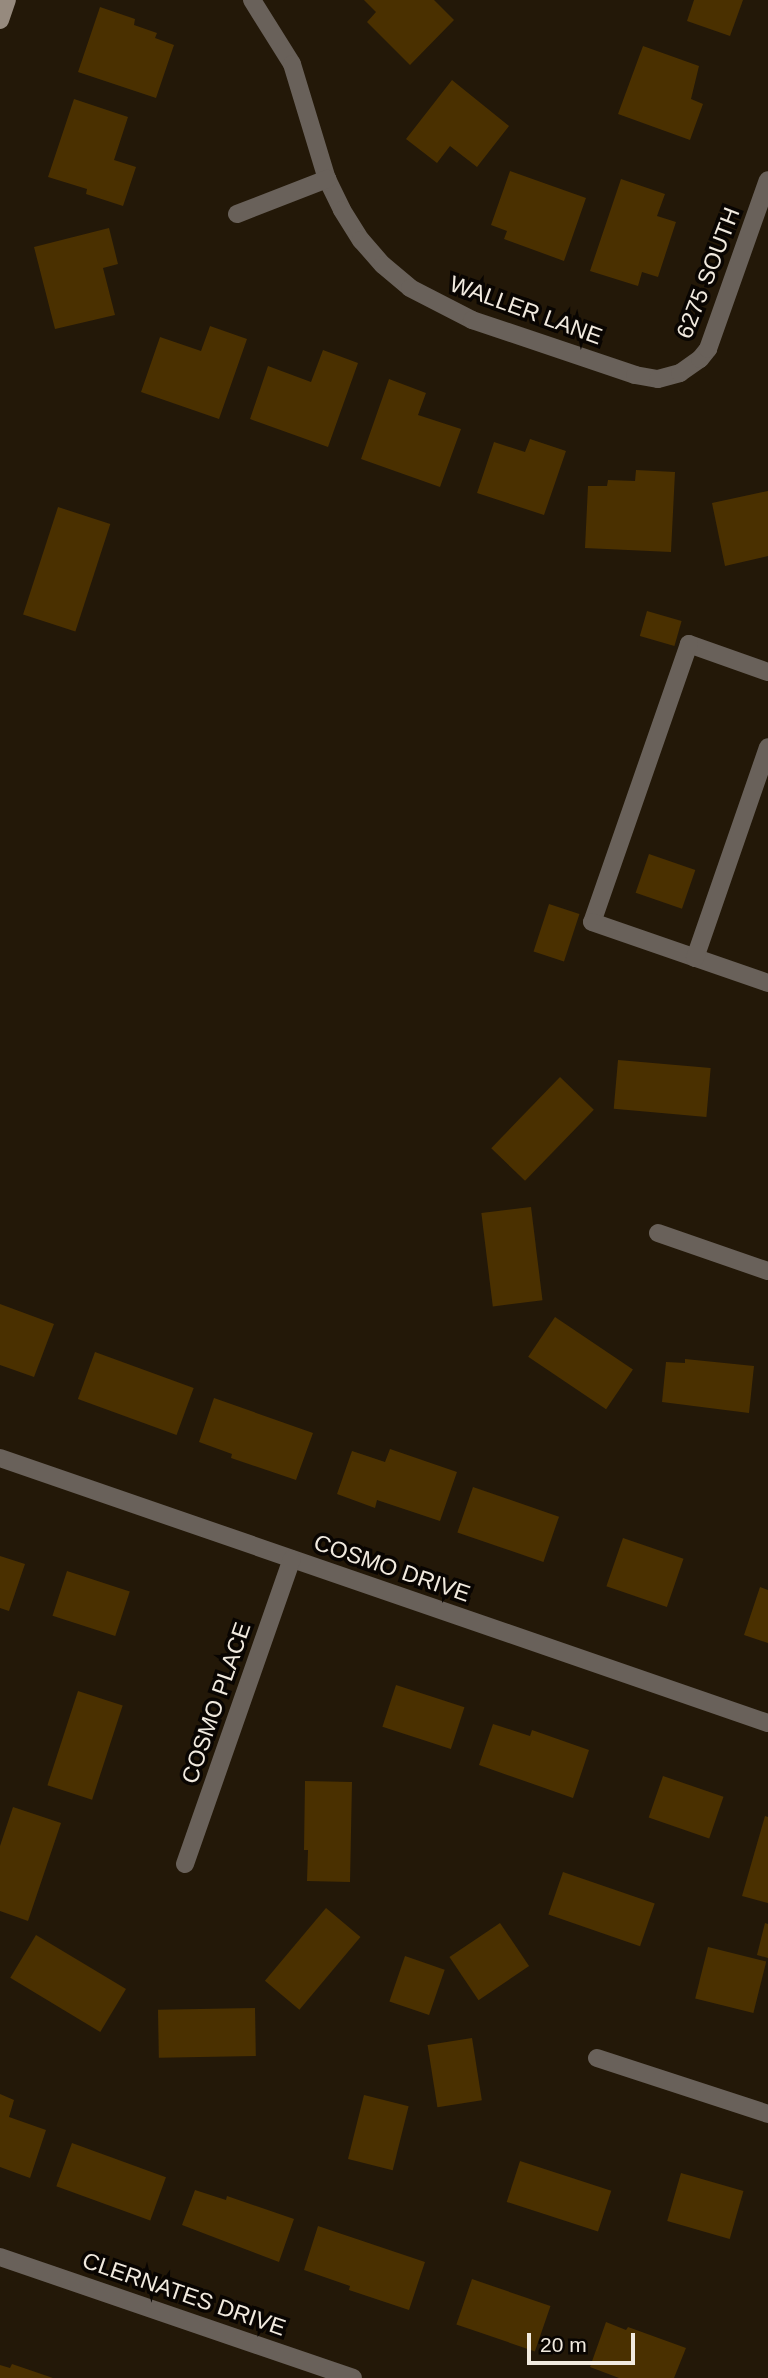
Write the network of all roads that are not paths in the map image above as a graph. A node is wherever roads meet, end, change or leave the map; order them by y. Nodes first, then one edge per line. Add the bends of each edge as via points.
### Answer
1 (7, 0) edge
2 (252, 0) edge
3 (0, 20) edge
4 (327, 179) junction
5 (768, 180) edge
6 (237, 214) dead end
7 (680, 373) joint
8 (768, 672) edge
9 (768, 747) edge
10 (695, 958) junction
11 (768, 982) edge
12 (658, 1233) dead end
13 (768, 1270) edge
14 (0, 1458) edge
15 (292, 1559) junction
16 (768, 1723) edge
17 (185, 1864) dead end
18 (597, 2058) dead end
19 (768, 2114) edge
20 (0, 2257) edge
21 (353, 2378) edge

1 - 3 main road
2 - 4 street, WALLER LANE via 292,64
4 - 6 street
4 - 7 street, WALLER LANE via 342,211 376,257 410,288 440,306 635,376 658,379
5 - 7 street, 6275 SOUTH via 708,349
8 - 10 street via 690,644 593,922
9 - 10 street
10 - 11 street
12 - 13 street
14 - 15 street, COSMO DRIVE
15 - 16 street, COSMO DRIVE
15 - 17 street, COSMO PLACE
18 - 19 street
20 - 21 street, CLERNATES DRIVE

